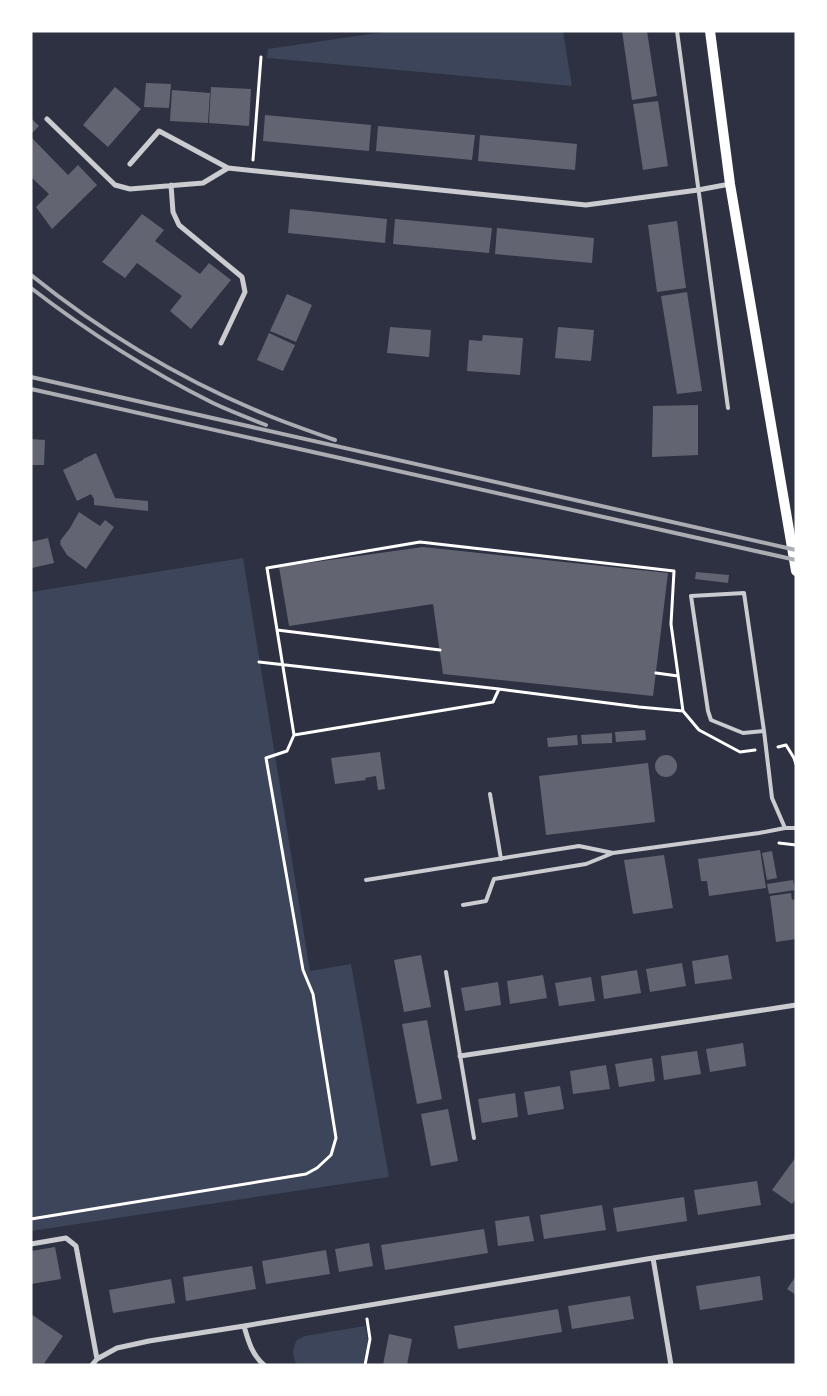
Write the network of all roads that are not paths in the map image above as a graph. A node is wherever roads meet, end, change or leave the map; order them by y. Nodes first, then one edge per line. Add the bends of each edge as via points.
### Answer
1 (677, 31) edge
2 (710, 31) edge
3 (47, 119) dead end
4 (130, 164) dead end
5 (228, 168) junction
6 (730, 184) junction
7 (171, 185) junction
8 (698, 190) junction
9 (221, 343) dead end
10 (728, 408) dead end
11 (796, 571) edge
12 (764, 731) junction
13 (490, 794) dead end
14 (785, 828) junction
15 (796, 828) edge
16 (613, 853) junction
17 (501, 859) junction
18 (366, 880) dead end
19 (463, 905) dead end
20 (446, 972) dead end
21 (796, 1005) edge
22 (460, 1056) junction
23 (474, 1138) dead end
24 (796, 1236) edge
25 (31, 1244) edge
26 (653, 1258) junction
27 (244, 1326) junction
28 (97, 1359) junction
29 (92, 1365) edge
30 (264, 1365) edge
31 (671, 1365) edge

1 - 8 lane
2 - 6 main road
3 - 7 street via 115,185 130,189
4 - 5 street via 159,131
5 - 7 street via 203,183
5 - 8 street via 586,205
6 - 8 street
6 - 11 main road
7 - 9 street via 173,212 179,225 242,276 246,292
8 - 10 lane
12 - 12 lane via 742,733 711,720 691,596 744,593
12 - 14 lane via 772,798
13 - 17 lane
14 - 15 lane
14 - 16 lane
16 - 17 lane via 579,846
16 - 19 lane via 586,864 494,879 486,901
17 - 18 lane
20 - 22 lane
21 - 22 street
22 - 23 lane
24 - 26 street
25 - 28 street via 66,1238 76,1246
26 - 27 street
26 - 31 street
27 - 28 street via 117,1348
27 - 30 street via 251,1348
28 - 29 street

